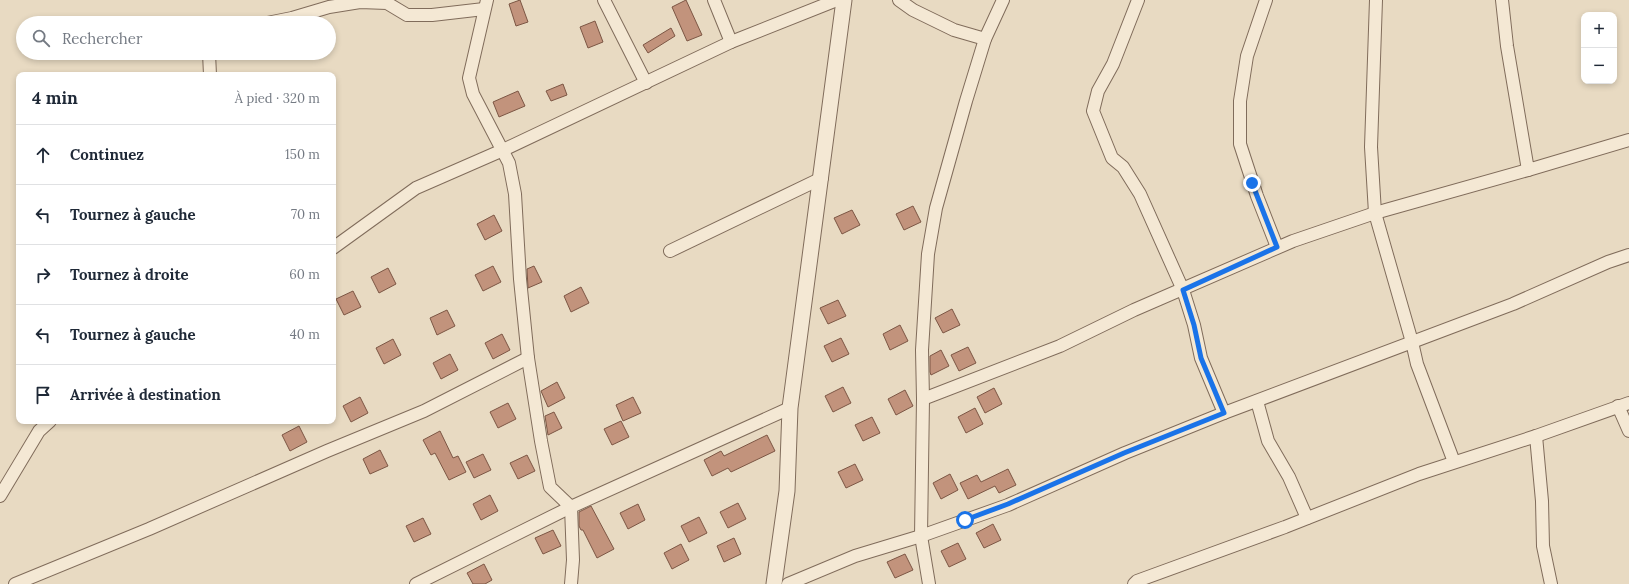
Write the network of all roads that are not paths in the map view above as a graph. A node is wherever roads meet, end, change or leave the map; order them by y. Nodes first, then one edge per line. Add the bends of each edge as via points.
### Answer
1 (604, 0) edge
2 (714, 0) edge
3 (836, 0) edge
4 (844, 0) edge
5 (899, 0) edge
6 (1003, 0) edge
7 (1138, 0) edge
8 (1266, 0) edge
9 (1376, 0) edge
10 (1502, 0) edge
11 (485, 5) edge
12 (298, 16) edge
13 (985, 39) junction
14 (731, 42) junction
15 (209, 60) edge
16 (210, 72) edge
17 (646, 83) junction
18 (1629, 140) edge
19 (503, 150) junction
20 (1528, 170) junction
21 (822, 178) junction
22 (1375, 213) junction
23 (336, 246) edge
24 (1277, 247) junction
25 (670, 251) dead end
26 (1629, 255) edge
27 (1183, 290) junction
28 (1412, 342) junction
29 (528, 358) junction
30 (923, 399) junction
31 (1258, 401) junction
32 (1624, 405) edge
33 (790, 408) junction
34 (1224, 413) junction
35 (47, 424) edge
36 (1629, 431) edge
37 (1536, 436) junction
38 (1454, 462) junction
39 (0, 496) edge
40 (571, 507) junction
41 (1307, 518) junction
42 (921, 536) junction
43 (15, 584) edge
44 (416, 584) edge
45 (571, 584) edge
46 (774, 584) edge
47 (788, 584) edge
48 (929, 584) edge
49 (1134, 584) edge
50 (1551, 584) edge

1 - 17 street
2 - 14 street
3 - 14 street
4 - 21 street
5 - 13 street via 913,10 954,30
6 - 13 street
7 - 27 street via 1113,64 1098,91 1093,111 1112,158 1123,167 1140,194
8 - 24 street via 1247,56 1240,101 1240,144
9 - 22 street via 1371,147
10 - 20 street via 1507,46
11 - 12 street via 432,15 407,16 387,3 360,2 329,6
11 - 19 street via 469,78 473,94
13 - 30 street via 936,208 928,254 922,350
14 - 17 street
15 - 16 street
17 - 19 street
18 - 20 street
19 - 23 street via 416,188
19 - 29 street via 509,163 515,194
20 - 22 street
21 - 25 street
21 - 33 street
22 - 24 street
22 - 28 street
24 - 27 street
26 - 28 street via 1513,304
27 - 30 street via 1134,310 1060,346
27 - 34 street via 1201,358
28 - 31 street
28 - 38 street via 1417,364
29 - 40 street via 550,487
29 - 43 street via 424,411
30 - 42 street
31 - 34 street
31 - 41 street via 1268,441 1289,477
32 - 36 street
32 - 37 street
33 - 40 street
33 - 46 street via 787,491
34 - 42 street via 1008,504
35 - 39 street via 39,431
37 - 38 street
37 - 50 street via 1543,546
38 - 41 street
40 - 44 street
40 - 45 street
41 - 49 street
42 - 47 street via 855,556
42 - 48 street

